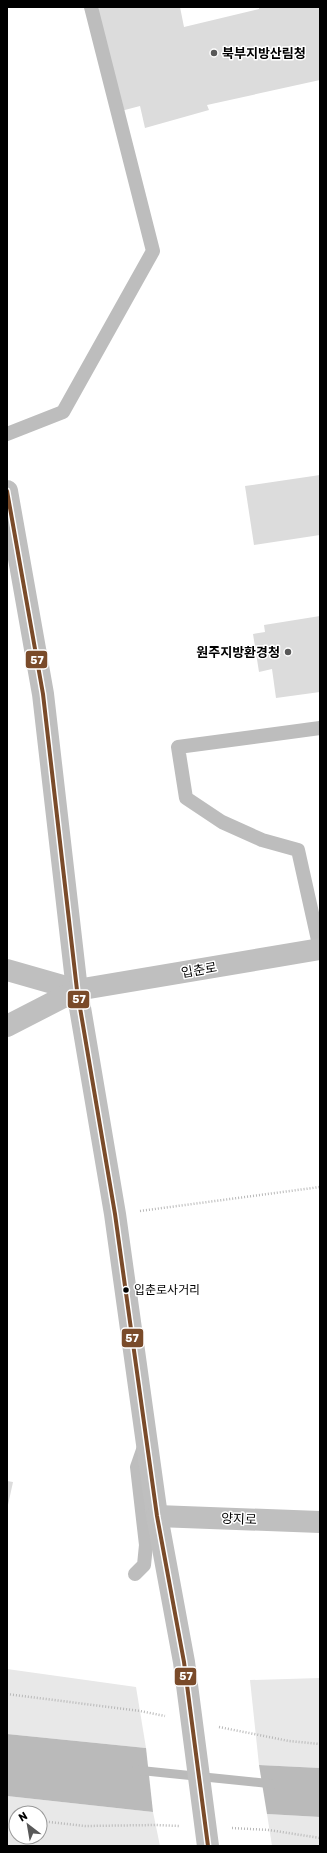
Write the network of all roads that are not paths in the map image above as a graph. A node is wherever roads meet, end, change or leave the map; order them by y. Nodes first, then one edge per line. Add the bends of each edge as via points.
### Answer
1 (91, 7) edge
2 (7, 434) edge
3 (7, 491) edge
4 (320, 728) edge
5 (320, 949) edge
6 (7, 970) edge
7 (78, 990) junction
8 (7, 1026) edge
9 (147, 1441) junction
10 (157, 1516) junction
11 (320, 1522) edge
12 (166, 1566) junction
13 (208, 1846) edge

1 - 2 lane via 152,251 63,412
3 - 7 street via 43,694
4 - 5 lane via 178,747 186,798 222,822 262,840 298,850
5 - 7 street, 입춘로
6 - 7 street, 입춘로
7 - 8 street, 입춘로
7 - 9 street via 115,1214
9 - 10 street
9 - 12 lane via 137,1467 146,1545 144,1565 135,1574
10 - 11 street, 양지로
10 - 12 street
12 - 13 street via 184,1662

